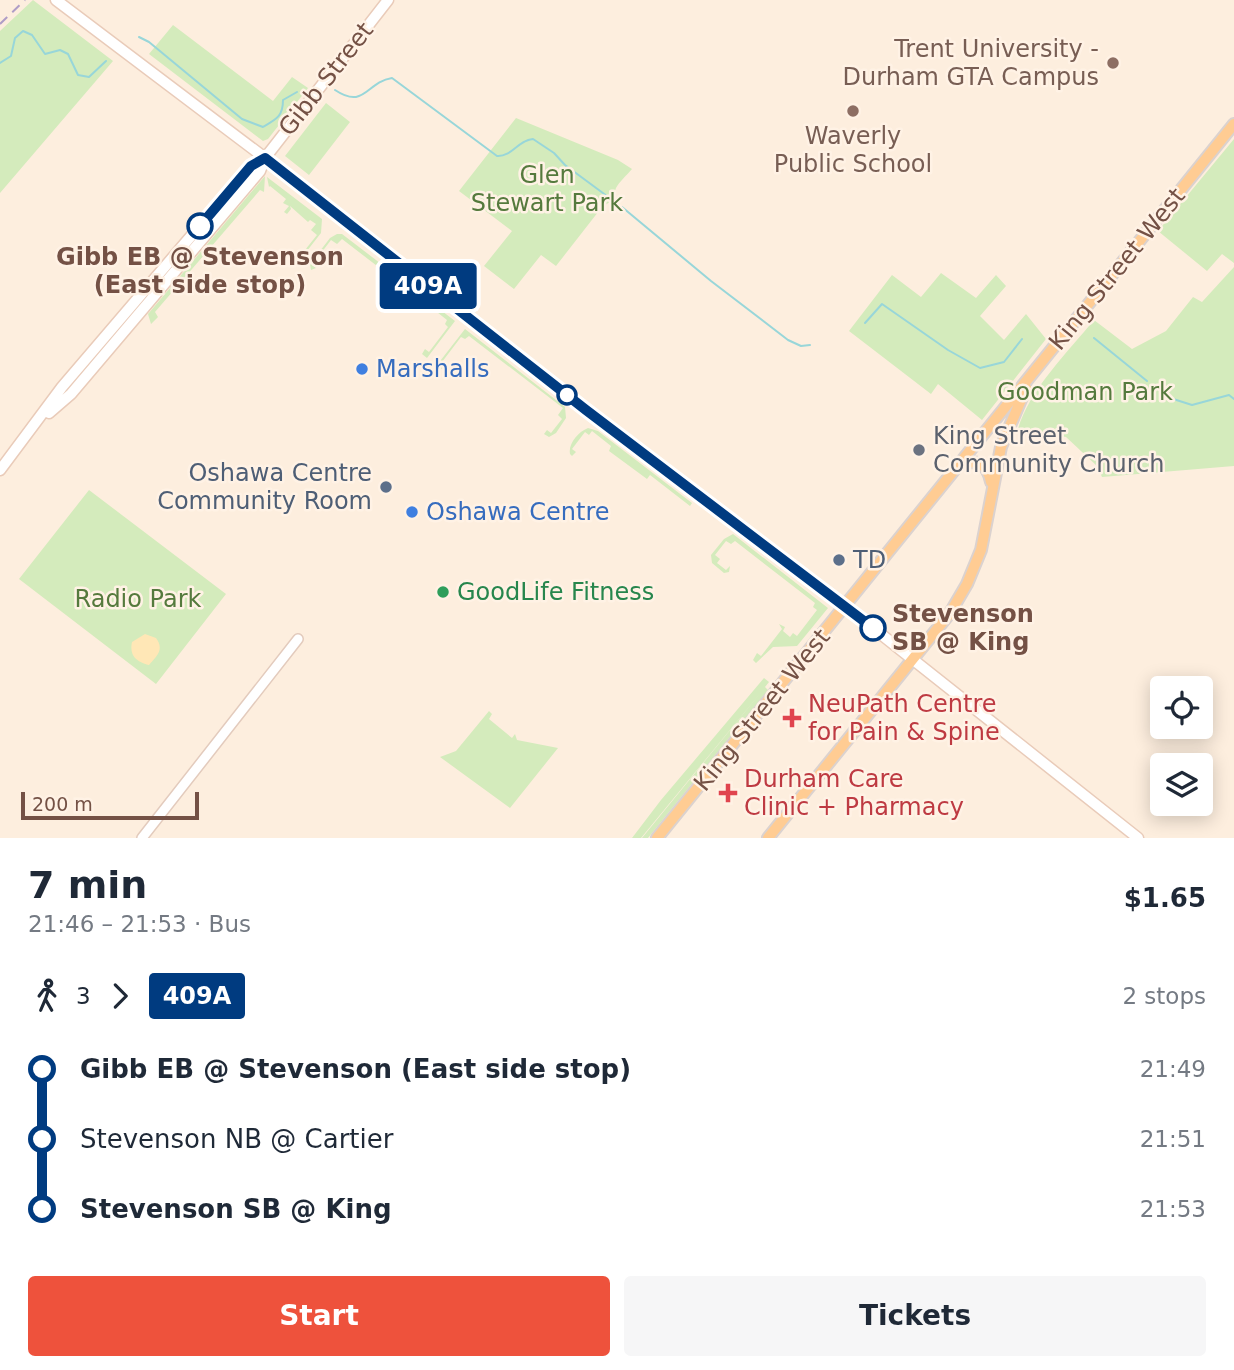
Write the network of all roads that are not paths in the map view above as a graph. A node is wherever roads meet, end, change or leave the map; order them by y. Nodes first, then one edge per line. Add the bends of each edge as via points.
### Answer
1 (388, 0) edge
2 (57, 1) edge
3 (1234, 124) edge
4 (265, 158) junction
5 (1034, 372) junction
6 (958, 464) junction
7 (0, 470) edge
8 (993, 489) junction
9 (845, 606) junction
10 (298, 639) dead end
11 (914, 660) junction
12 (142, 838) edge
13 (657, 838) edge
14 (768, 838) edge
15 (1138, 838) edge

1 - 4 main road, Gibb Street
2 - 4 main road
3 - 5 main road, King Street West
4 - 7 main road, Gibb Street via 260,171 71,394 33,427
4 - 9 main road
5 - 6 main road, King Street West
5 - 8 main road via 1001,447
6 - 8 main road via 981,463 989,471
6 - 9 main road, King Street West
8 - 11 main road via 981,550 967,584
9 - 11 main road
9 - 13 main road, King Street West
10 - 12 street
11 - 14 main road
11 - 15 main road

